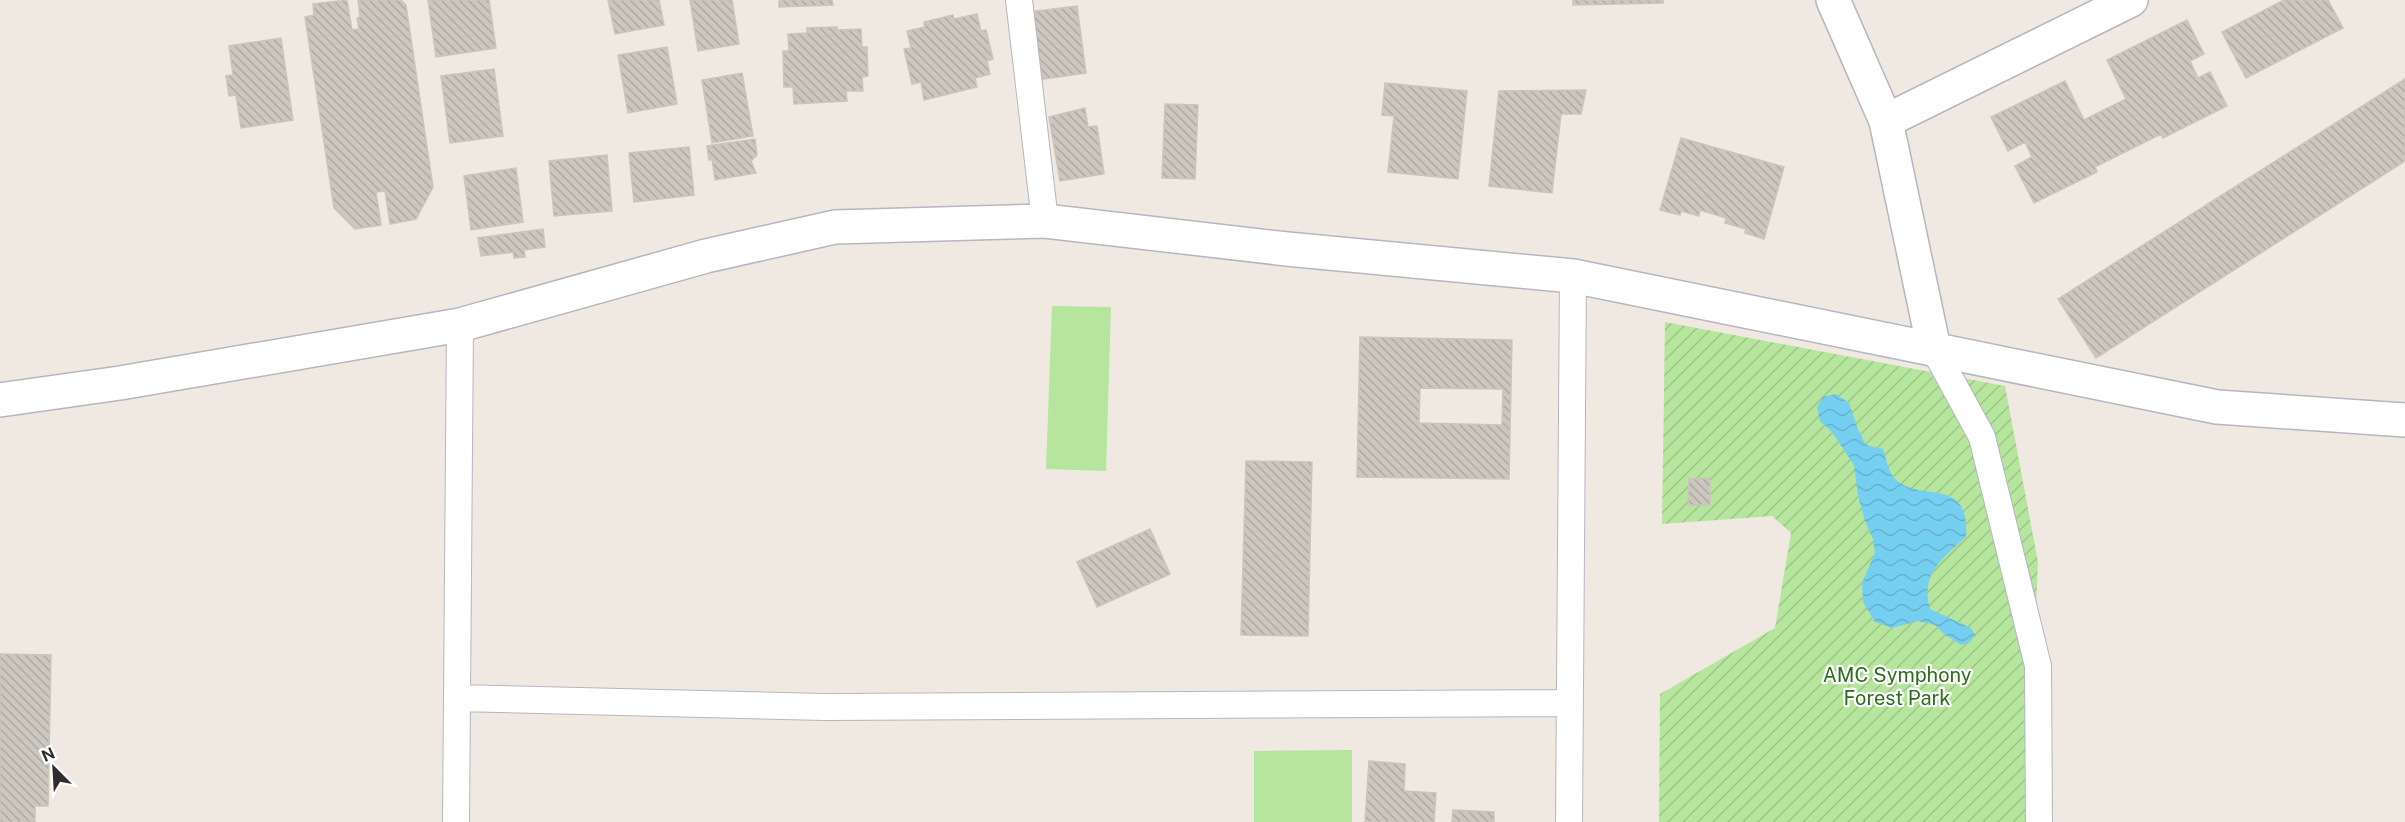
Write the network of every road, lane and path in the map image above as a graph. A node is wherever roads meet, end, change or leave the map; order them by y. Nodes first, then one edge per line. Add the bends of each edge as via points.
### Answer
1 (1018, 0) edge
2 (1833, 0) edge
3 (2132, 0) edge
4 (1886, 121) junction
5 (1045, 221) junction
6 (1573, 276) junction
7 (460, 325) junction
8 (1934, 349) junction
9 (0, 400) edge
10 (2405, 420) edge
11 (457, 698) junction
12 (1570, 703) junction
13 (456, 822) edge
14 (1569, 822) edge
15 (2038, 822) edge

1 - 5 street
2 - 4 street
3 - 4 street
4 - 8 street
5 - 6 street
5 - 7 street via 835,227 706,256
6 - 8 street
6 - 12 street
7 - 9 street
7 - 11 street
8 - 10 street via 2217,407
8 - 15 street via 1982,437 2038,666
11 - 12 street via 824,707
11 - 13 street
12 - 14 street

